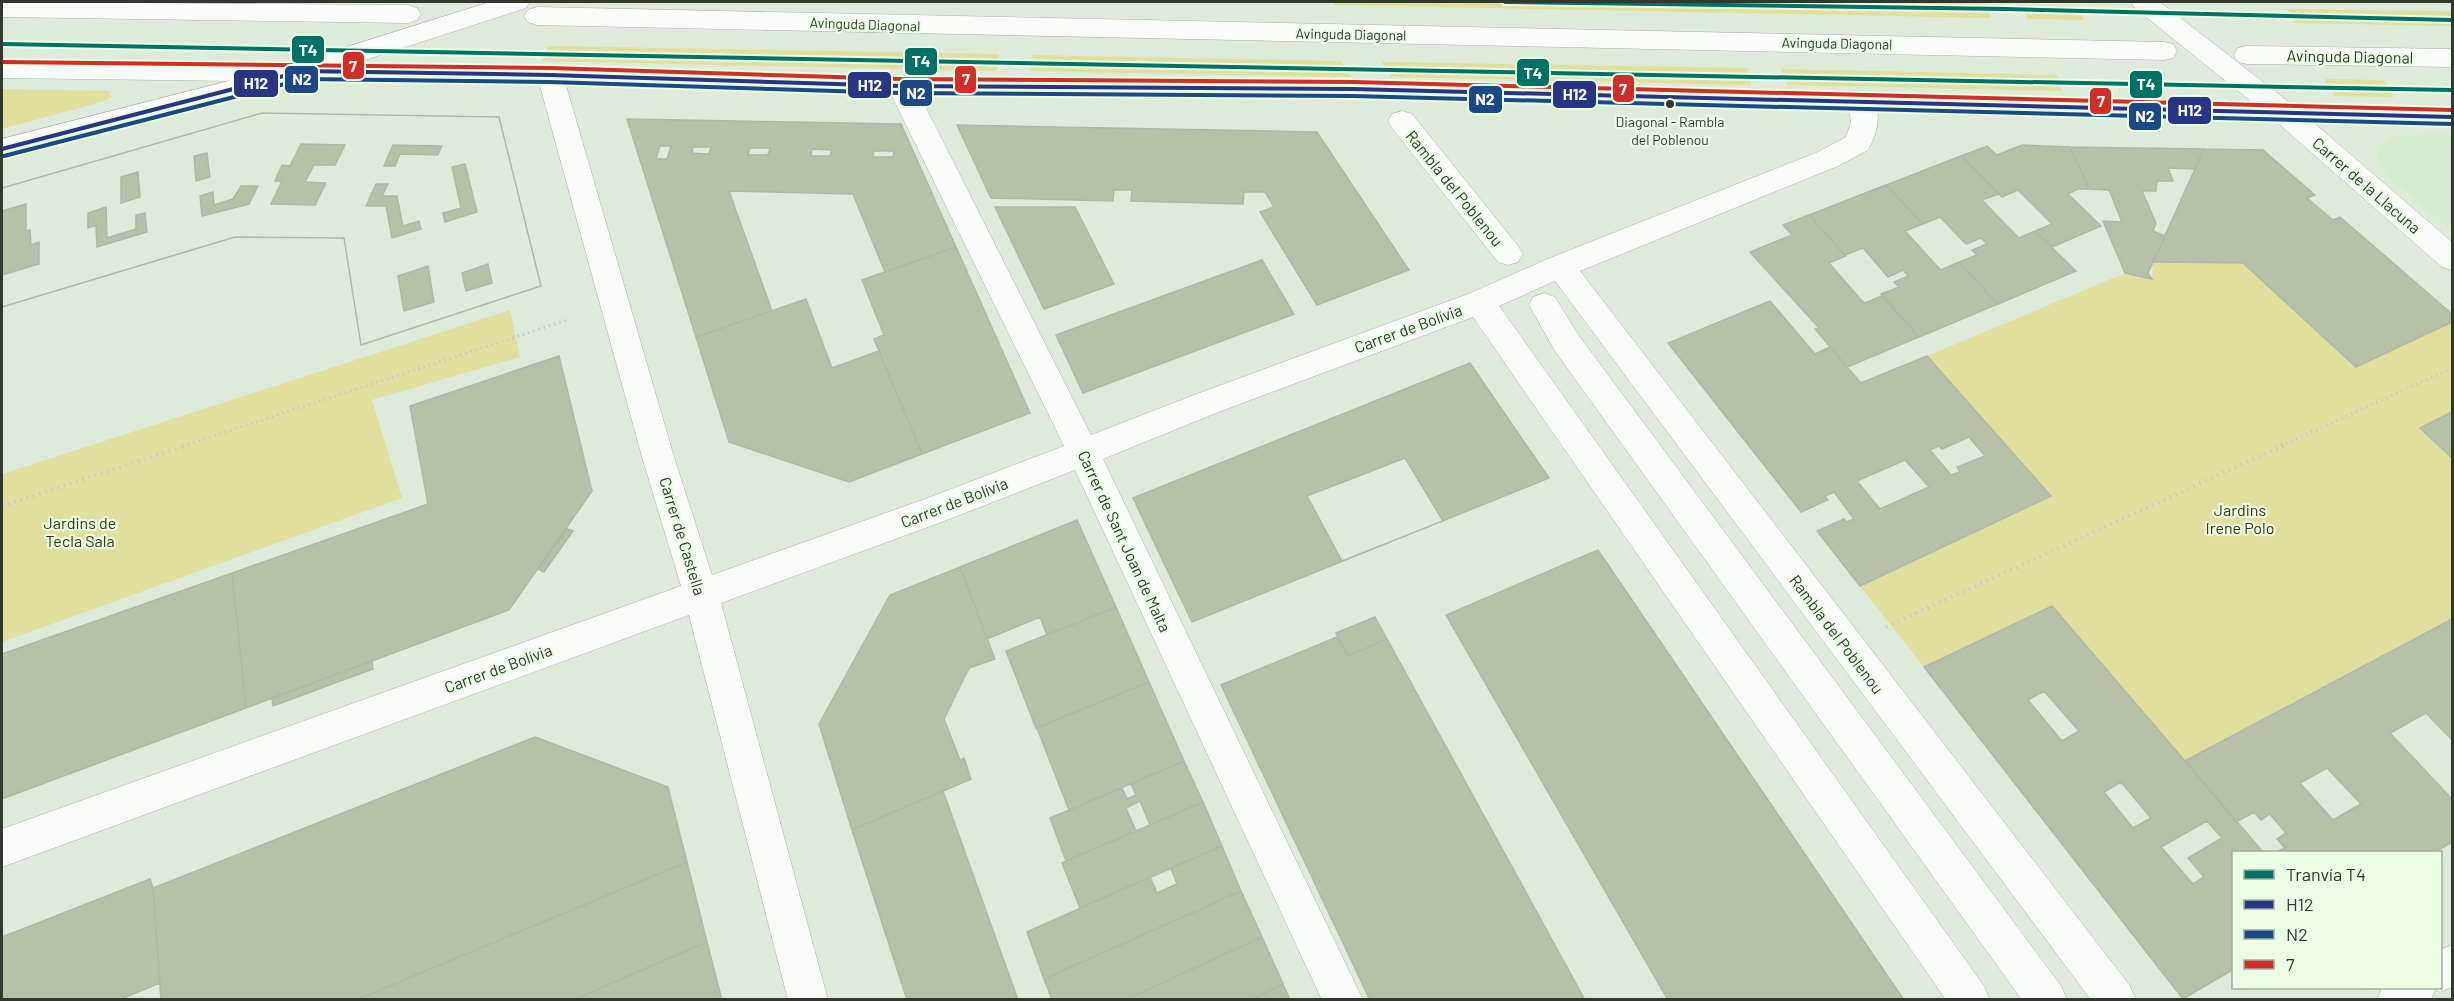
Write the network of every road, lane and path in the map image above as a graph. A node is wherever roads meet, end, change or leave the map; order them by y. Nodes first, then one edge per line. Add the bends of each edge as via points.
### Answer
1 (2144, 2) edge
2 (2, 8) edge
3 (527, 9) edge
4 (408, 14) dead end
5 (2164, 51) dead end
6 (2247, 55) dead end
7 (2452, 58) edge
8 (2, 69) edge
9 (303, 71) junction
10 (550, 75) junction
11 (901, 86) junction
12 (1862, 103) junction
13 (2282, 111) junction
14 (2452, 117) edge
15 (1402, 122) dead end
16 (2, 149) edge
17 (1508, 254) dead end
18 (2452, 259) edge
19 (1560, 266) junction
20 (1479, 302) junction
21 (1544, 305) dead end
22 (567, 320) dead end
23 (2452, 368) edge
24 (1084, 453) junction
25 (2, 506) edge
26 (701, 594) junction
27 (1877, 631) dead end
28 (2, 848) edge
29 (2413, 989) edge
30 (808, 999) edge
31 (1343, 999) edge
32 (1970, 999) edge
33 (2047, 999) edge
34 (2116, 999) edge
35 (2397, 999) edge

1 - 13 street, Carrer de la Llacuna
2 - 4 street
3 - 5 street, Avinguda Diagonal
3 - 9 street, Avinguda Diagonal
6 - 7 street, Avinguda Diagonal
8 - 9 street
9 - 10 street
9 - 16 street
10 - 11 street
10 - 26 street, Carrer de Castella via 658,457
11 - 12 street via 1353,89
11 - 24 street, Carrer de Sant Joan de Malta
12 - 13 street
12 - 19 street, Carrer de Bolívia via 1865,122 1857,142 1828,159
13 - 14 street
13 - 18 street, Carrer de la Llacuna
15 - 17 street, Rambla del Poblenou
19 - 20 street, Carrer de Bolívia
19 - 34 street, Rambla del Poblenou
20 - 24 street, Carrer de Bolívia
20 - 32 street
21 - 33 street via 1566,342
22 - 25 path
23 - 27 path
24 - 26 street, Carrer de Bolívia
24 - 31 street, Carrer de Sant Joan de Malta
26 - 28 street, Carrer de Bolívia
26 - 30 street, Carrer de Castella
29 - 35 street

